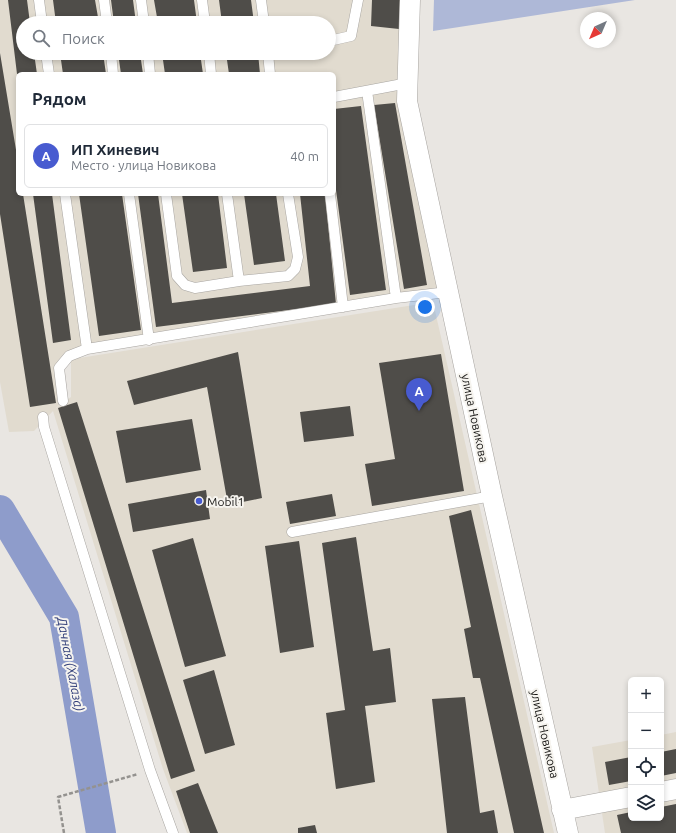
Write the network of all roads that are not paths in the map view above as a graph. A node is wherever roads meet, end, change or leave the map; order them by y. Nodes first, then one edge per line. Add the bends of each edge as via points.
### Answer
1 (39, 0) edge
2 (104, 0) edge
3 (141, 0) edge
4 (202, 0) edge
5 (261, 0) edge
6 (358, 0) edge
7 (410, 0) edge
8 (41, 16) edge
9 (106, 16) edge
10 (143, 16) edge
11 (204, 16) edge
12 (263, 16) edge
13 (336, 39) edge
14 (47, 60) edge
15 (112, 60) edge
16 (149, 60) edge
17 (210, 60) edge
18 (269, 60) edge
19 (49, 72) edge
20 (113, 72) edge
21 (150, 72) edge
22 (211, 72) edge
23 (270, 72) edge
24 (408, 83) junction
25 (367, 91) junction
26 (336, 97) edge
27 (66, 196) edge
28 (129, 196) edge
29 (166, 196) edge
30 (227, 196) edge
31 (288, 196) edge
32 (330, 196) edge
33 (239, 281) junction
34 (448, 292) junction
35 (396, 298) junction
36 (343, 307) junction
37 (149, 340) junction
38 (87, 349) junction
39 (62, 401) dead end
40 (43, 416) dead end
41 (492, 496) junction
42 (292, 532) dead end
43 (676, 789) edge
44 (664, 791) edge
45 (628, 798) edge
46 (562, 810) junction
47 (172, 833) edge
48 (568, 833) edge

1 - 8 lane
2 - 9 lane
3 - 10 lane
4 - 11 lane
5 - 12 lane
6 - 13 lane via 351,36
7 - 24 street, улица Новикова
14 - 19 lane
15 - 20 lane
16 - 21 lane
17 - 22 lane
18 - 23 lane
24 - 25 lane
24 - 34 street, улица Новикова via 407,102
25 - 26 lane
25 - 35 lane
27 - 38 lane
28 - 37 lane
29 - 33 lane via 176,276 184,285 195,288
30 - 33 lane
31 - 33 lane via 298,257 295,269 288,276
32 - 36 lane
34 - 35 lane
34 - 41 street, улица Новикова
35 - 36 lane
36 - 37 lane
37 - 38 lane
38 - 39 lane via 69,356 59,368
40 - 47 lane via 44,427 150,770
41 - 42 lane
41 - 46 street, улица Новикова
43 - 44 street
45 - 46 street
46 - 48 street, улица Новикова

